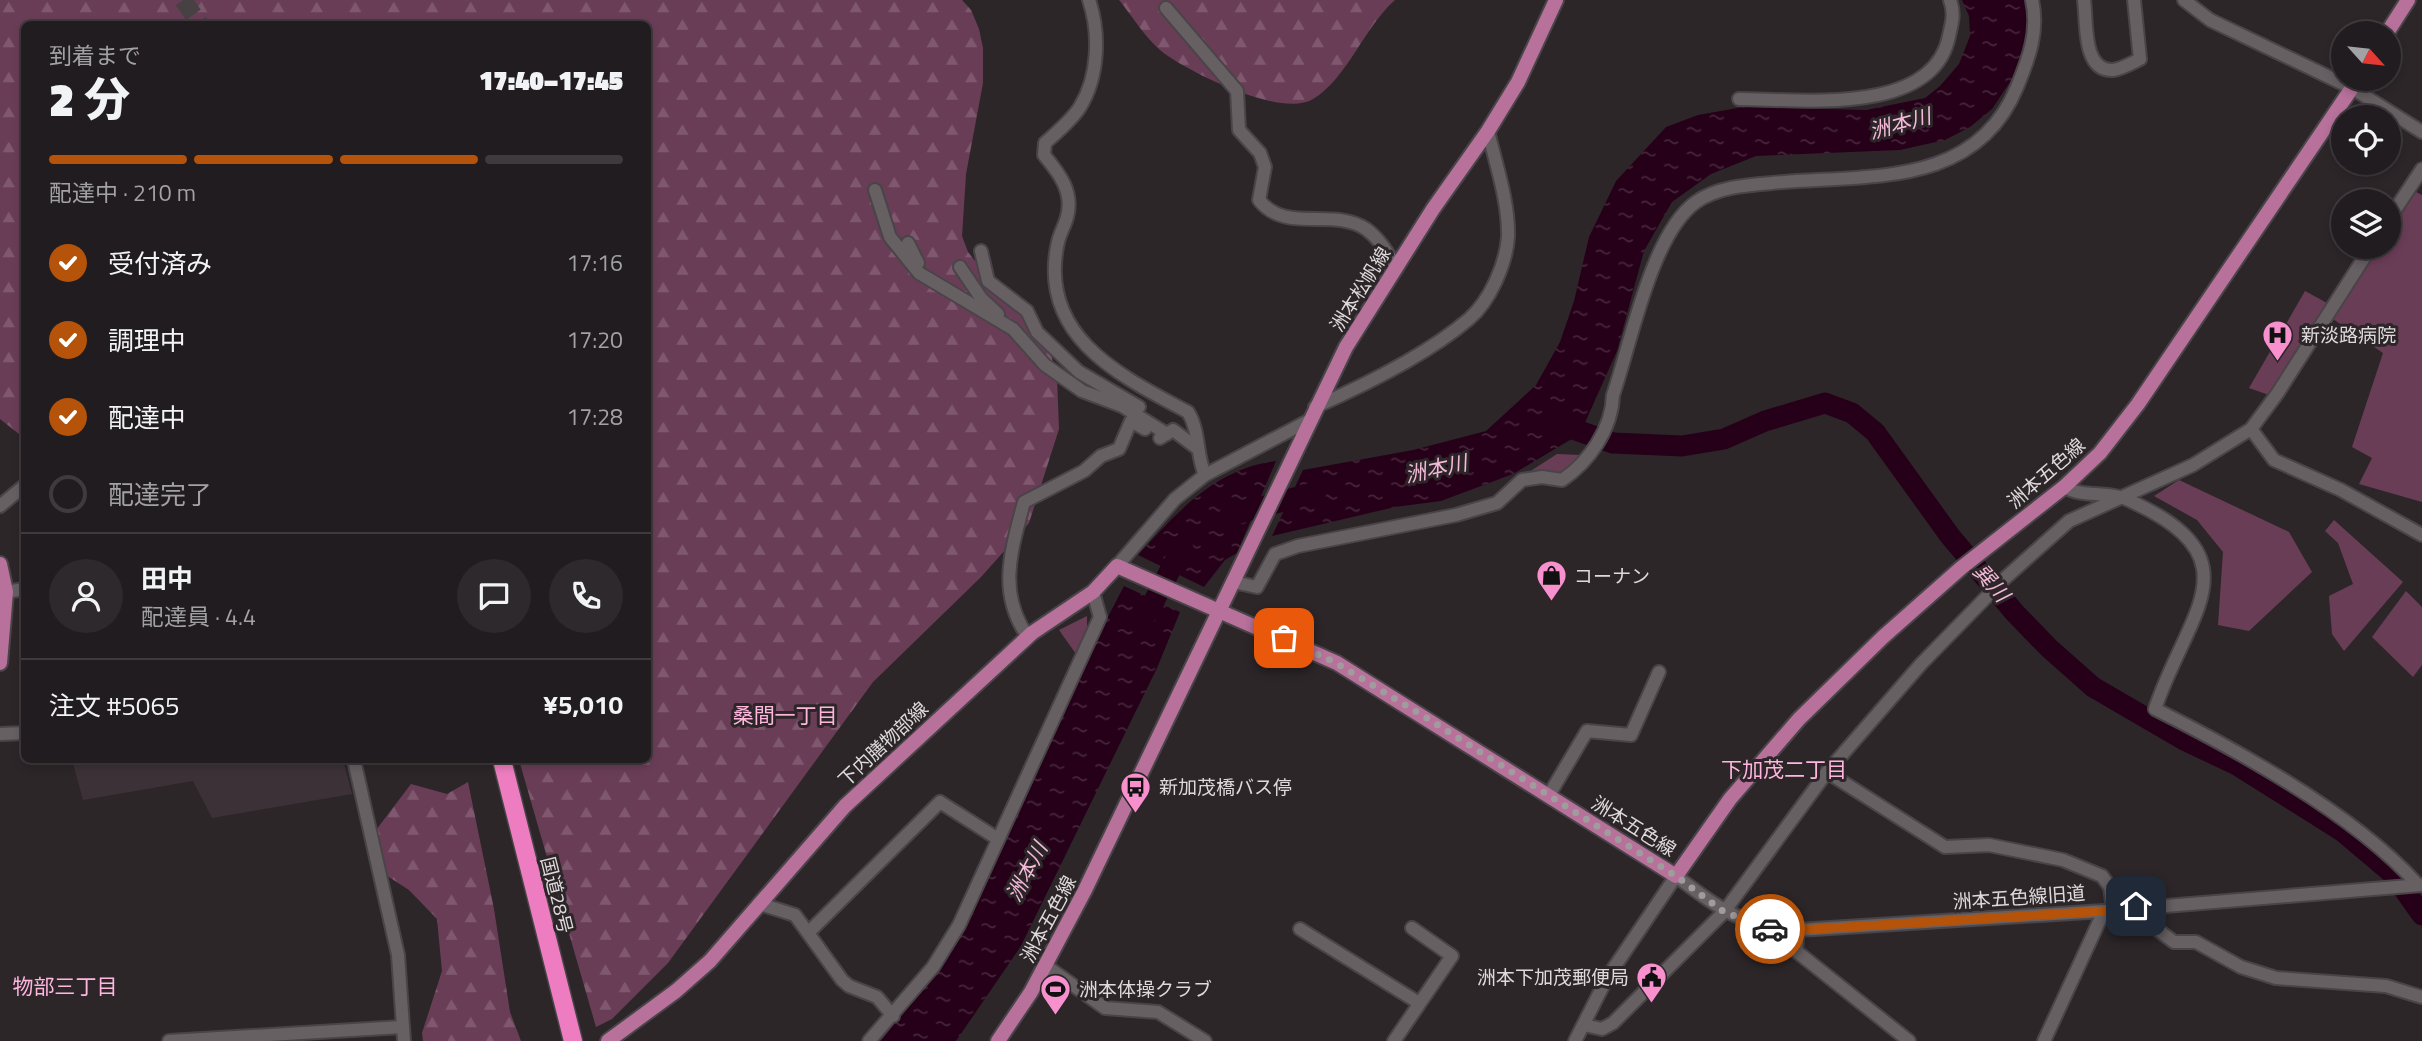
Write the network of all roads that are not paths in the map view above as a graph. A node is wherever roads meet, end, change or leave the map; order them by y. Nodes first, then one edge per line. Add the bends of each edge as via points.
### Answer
1 (1090, 0) edge
2 (1556, 0) edge
3 (1950, 0) edge
4 (2032, 0) edge
5 (2084, 0) edge
6 (2134, 0) edge
7 (2184, 0) edge
8 (2408, 0) edge
9 (1166, 8) dead end
10 (2395, 21) edge
11 (2331, 73) edge
12 (2350, 91) edge
13 (2366, 91) edge
14 (1739, 99) dead end
15 (1488, 131) junction
16 (2422, 132) edge
17 (2422, 169) edge
18 (876, 190) dead end
19 (2401, 201) edge
20 (908, 243) dead end
21 (981, 251) dead end
22 (2363, 259) edge
23 (960, 267) dead end
24 (1397, 268) junction
25 (924, 276) junction
26 (1013, 329) junction
27 (1312, 414) junction
28 (2251, 429) junction
29 (1170, 432) junction
30 (1197, 448) junction
31 (1205, 475) junction
32 (2064, 487) junction
33 (21, 488) edge
34 (2122, 498) junction
35 (0, 506) edge
36 (2422, 535) edge
37 (0, 564) edge
38 (1121, 568) junction
39 (1233, 582) junction
40 (21, 590) edge
41 (6, 592) junction
42 (1093, 592) junction
43 (1219, 611) junction
44 (1028, 637) junction
45 (0, 663) edge
46 (1659, 672) dead end
47 (21, 733) edge
48 (0, 734) edge
49 (355, 763) edge
50 (503, 763) edge
51 (1827, 772) junction
52 (1549, 795) junction
53 (999, 839) junction
54 (1676, 876) junction
55 (2418, 885) edge
56 (760, 904) junction
57 (2136, 906) junction
58 (2108, 911) junction
59 (1724, 912) junction
60 (1300, 929) dead end
61 (1412, 929) dead end
62 (1798, 930) junction
63 (809, 932) junction
64 (1046, 966) junction
65 (2422, 997) edge
66 (1419, 1003) junction
67 (893, 1016) junction
68 (1584, 1025) junction
69 (402, 1027) junction
70 (1893, 1028) junction
71 (571, 1034) edge
72 (339, 1035) edge
73 (253, 1038) edge
74 (169, 1041) edge
75 (404, 1041) edge
76 (608, 1041) edge
77 (869, 1041) edge
78 (998, 1041) edge
79 (1205, 1041) edge
80 (1394, 1041) edge
81 (1575, 1041) edge
82 (1884, 1041) edge
83 (1909, 1041) edge
84 (2044, 1041) edge

1 - 30 street via 1098,39 1091,81 1080,109 1045,143 1044,155 1070,196 1055,272 1062,302 1078,340 1126,379 1188,412 1194,421
2 - 15 main road, 洲本松帆線 via 1518,82
3 - 14 street via 1954,17 1946,49 1936,64 1905,88 1862,98
4 - 39 street via 2037,23 2004,114 1987,133 1949,160 1895,175 1735,186 1696,202 1670,232 1653,270 1613,395 1612,415 1582,467 1562,480 1521,480 1497,503 1456,515 1298,546 1275,554 1257,587
5 - 6 street via 2091,60 2100,68 2114,70 2140,59
7 - 11 street via 2210,20
8 - 10 main road
9 - 24 street via 1237,92 1239,130 1260,153 1265,167 1259,200 1268,212 1365,228
12 - 32 main road, 洲本五色線 via 2138,404 2100,453
13 - 16 street
15 - 24 main road, 洲本松帆線
15 - 27 street via 1507,214 1508,240 1485,301 1433,345
17 - 19 street
18 - 25 street via 890,237
20 - 25 street
21 - 29 street via 988,281 1027,311 1037,332 1079,372
22 - 28 street
23 - 26 street via 981,298
24 - 27 main road, 洲本松帆線 via 1366,313
25 - 26 street
26 - 29 street via 1045,365 1082,391
27 - 31 street
27 - 39 main road, 洲本松帆線
28 - 34 street via 2193,465
28 - 36 street via 2274,460 2341,490
29 - 30 street
29 - 44 street via 1161,438 1131,421 1119,449 1024,502 1008,561 1013,616
30 - 31 street
31 - 38 street via 1175,499
32 - 34 street via 2076,493
32 - 54 main road, 洲本五色線 via 1961,568 1799,719 1730,799
33 - 35 street
34 - 51 street via 2069,521 2003,580 1921,664
34 - 55 street via 2167,519 2199,549 2205,576 2194,624 2166,675 2155,709 2314,800 2398,863
37 - 41 main road
38 - 42 main road, 下内膳物部線
38 - 43 main road
39 - 43 main road, 洲本松帆線
40 - 41 street
41 - 45 main road
42 - 44 main road, 下内膳物部線
42 - 53 street via 1100,617
43 - 52 main road, 洲本五色線 via 1336,663
43 - 64 main road, 洲本五色線
44 - 56 main road, 下内膳物部線 via 845,806
46 - 52 street via 1631,736 1587,731
47 - 48 street
49 - 69 street via 398,954
50 - 71 highway, 国道28号
51 - 58 street via 1945,847 1989,845 2063,860 2102,876 2110,887
51 - 59 street
52 - 54 main road, 洲本五色線
53 - 63 street via 940,802
53 - 67 street via 959,925 933,967
54 - 59 street, 洲本五色線旧道
54 - 68 street via 1607,978
55 - 57 street, 洲本五色線旧道
56 - 63 street via 795,915
56 - 76 main road, 下内膳物部線 via 710,961
57 - 58 street, 洲本五色線旧道
57 - 65 street via 2174,942 2196,942 2253,971 2276,978 2386,986
58 - 62 street, 洲本五色線旧道
58 - 84 street
59 - 62 street, 洲本五色線旧道 via 1767,929
59 - 68 street via 1614,1023 1602,1029
60 - 66 street
61 - 66 street via 1452,956
62 - 70 street via 1796,951
63 - 67 street via 842,980 877,997
64 - 78 main road, 洲本五色線
64 - 79 street via 1104,1008 1158,1012
66 - 80 street
67 - 77 street
68 - 81 street
69 - 72 street
69 - 75 street
70 - 82 street
70 - 83 street
72 - 73 street
73 - 74 street

